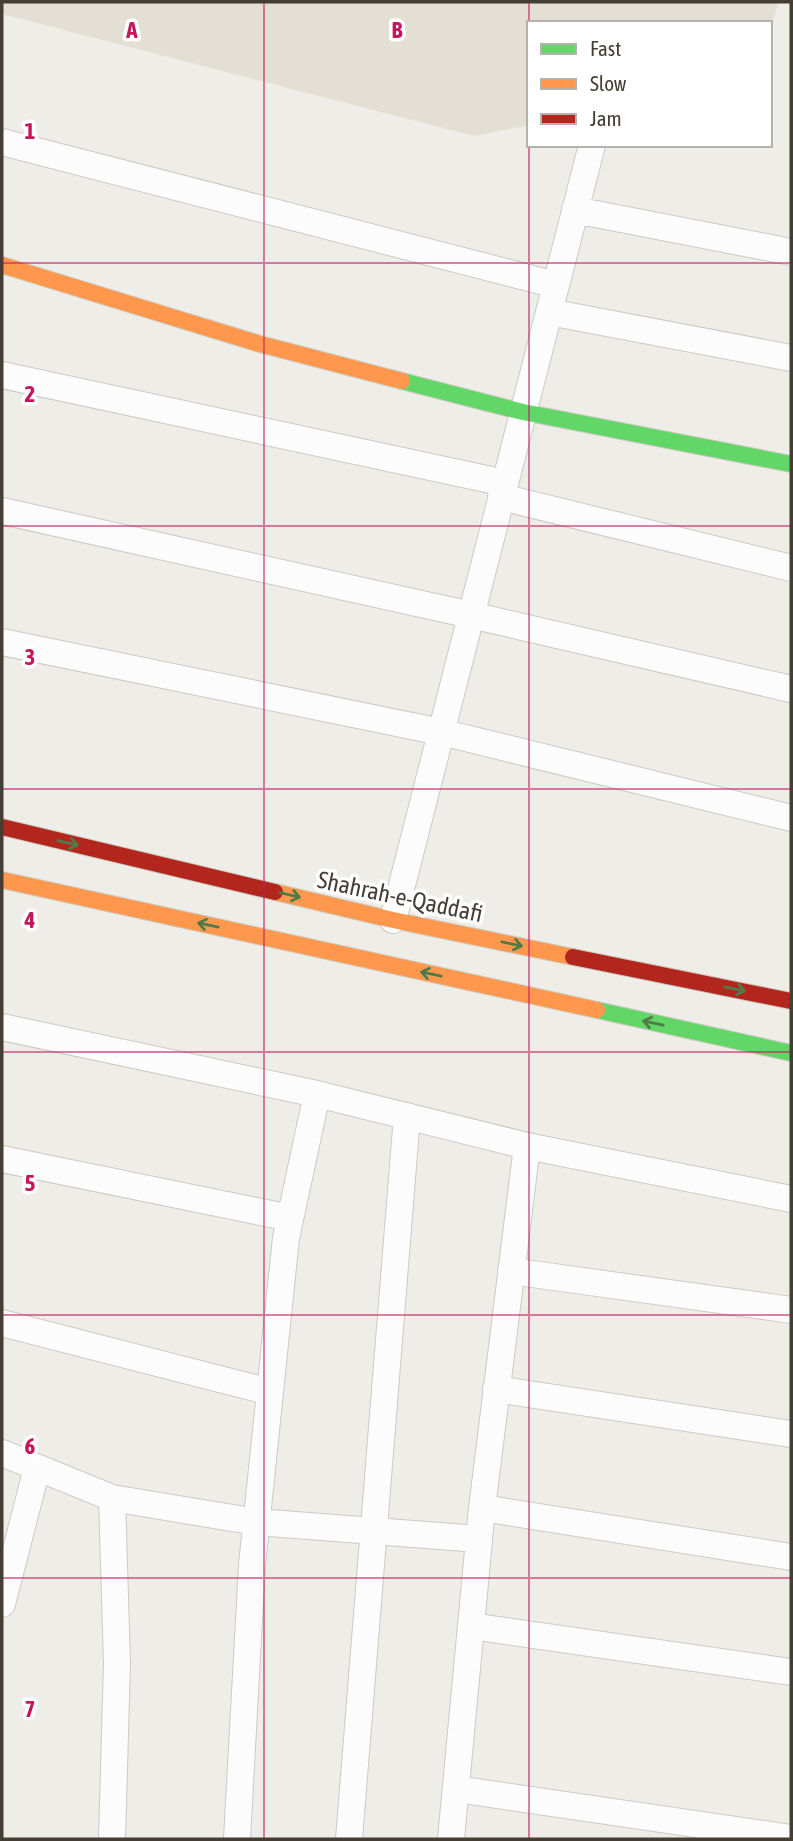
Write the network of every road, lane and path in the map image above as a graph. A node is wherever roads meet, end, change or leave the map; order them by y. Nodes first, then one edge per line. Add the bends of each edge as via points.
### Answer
1 (2, 142) edge
2 (591, 147) edge
3 (575, 210) junction
4 (791, 252) edge
5 (2, 265) edge
6 (556, 285) junction
7 (549, 312) junction
8 (791, 359) edge
9 (2, 376) edge
10 (523, 412) junction
11 (791, 464) edge
12 (503, 490) junction
13 (2, 511) edge
14 (791, 568) edge
15 (471, 615) junction
16 (2, 642) edge
17 (791, 689) edge
18 (441, 732) junction
19 (791, 818) edge
20 (2, 827) edge
21 (2, 880) edge
22 (393, 920) junction
23 (791, 1001) edge
24 (2, 1027) edge
25 (791, 1053) edge
26 (317, 1094) junction
27 (407, 1116) junction
28 (527, 1146) junction
29 (2, 1159) edge
30 (791, 1199) edge
31 (290, 1218) junction
32 (511, 1271) junction
33 (791, 1310) edge
34 (2, 1323) edge
35 (496, 1389) junction
36 (270, 1392) junction
37 (791, 1434) edge
38 (2, 1453) edge
39 (37, 1468) junction
40 (112, 1498) junction
41 (482, 1508) junction
42 (256, 1522) junction
43 (374, 1531) junction
44 (479, 1539) junction
45 (791, 1557) edge
46 (2, 1604) edge
47 (471, 1626) junction
48 (791, 1672) edge
49 (456, 1789) junction
50 (791, 1838) edge
51 (112, 1839) edge
52 (237, 1839) edge
53 (349, 1839) edge
54 (451, 1839) edge

1 - 6 street
2 - 3 street
3 - 4 street
3 - 6 street
5 - 10 main road via 260,344
6 - 7 street
7 - 8 street
7 - 10 street
9 - 12 street
10 - 11 main road
10 - 12 street
12 - 14 street
12 - 15 street
13 - 15 street
15 - 17 street
15 - 18 street
16 - 18 street
18 - 19 street
18 - 22 street
20 -> 22 main road, Shahrah-e-Qaddafi
25 -> 21 main road
22 -> 23 main road, Shahrah-e-Qaddafi
24 - 26 street
26 - 27 street
26 - 31 street
27 - 28 street
27 - 43 street
28 - 30 street
28 - 32 street
29 - 31 street
31 - 36 street
32 - 33 street
32 - 35 street
34 - 36 street
35 - 37 street
35 - 41 street
36 - 42 street
38 - 39 street
39 - 40 street
39 - 46 street
40 - 42 street
40 - 51 street via 117,1664
41 - 44 street
41 - 45 street
42 - 43 street
42 - 52 street
43 - 44 street
43 - 53 street
44 - 47 street
47 - 48 street
47 - 49 street
49 - 50 street
49 - 54 street

